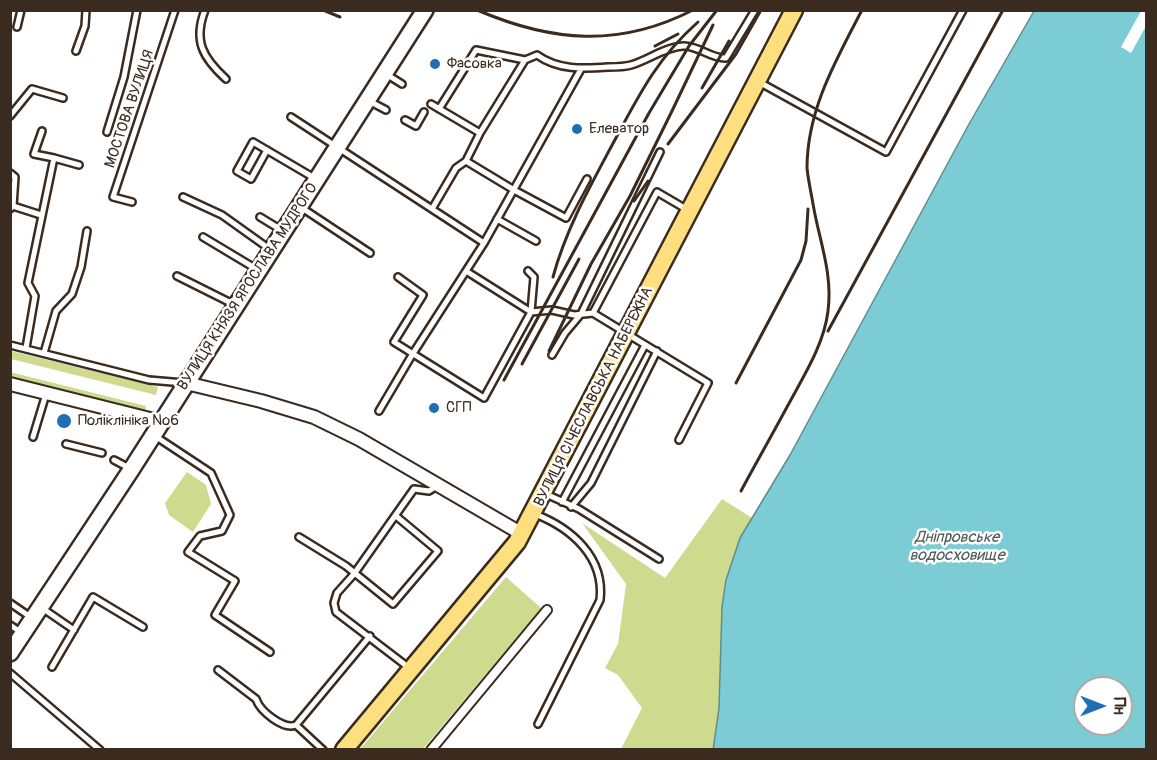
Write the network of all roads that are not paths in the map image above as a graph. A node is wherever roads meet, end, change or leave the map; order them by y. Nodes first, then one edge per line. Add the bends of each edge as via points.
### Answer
1 (21, 10) edge
2 (86, 10) edge
3 (137, 10) edge
4 (176, 10) edge
5 (206, 10) edge
6 (755, 10) edge
7 (794, 10) edge
8 (963, 10) edge
9 (422, 11) edge
10 (17, 27) dead end
11 (76, 51) dead end
12 (525, 60) junction
13 (581, 69) junction
14 (386, 74) junction
15 (226, 79) dead end
16 (758, 81) junction
17 (402, 84) dead end
18 (63, 98) dead end
19 (369, 101) junction
20 (431, 104) dead end
21 (439, 109) junction
22 (386, 110) dead end
23 (424, 112) dead end
24 (10, 116) edge
25 (291, 117) dead end
26 (405, 120) dead end
27 (42, 131) dead end
28 (107, 132) dead end
29 (480, 133) junction
30 (338, 149) junction
31 (267, 150) junction
32 (660, 152) dead end
33 (54, 158) junction
34 (466, 161) junction
35 (79, 165) dead end
36 (10, 173) edge
37 (587, 179) dead end
38 (318, 180) junction
39 (643, 185) junction
40 (514, 190) junction
41 (657, 192) junction
42 (183, 197) dead end
43 (132, 202) dead end
44 (300, 207) junction
45 (12, 208) edge
46 (432, 209) junction
47 (690, 212) junction
48 (41, 215) junction
49 (260, 216) dead end
50 (497, 219) junction
51 (87, 231) dead end
52 (285, 231) junction
53 (203, 237) dead end
54 (536, 241) dead end
55 (484, 243) junction
56 (272, 251) junction
57 (370, 254) dead end
58 (259, 271) junction
59 (466, 271) junction
60 (528, 271) dead end
61 (177, 276) dead end
62 (398, 278) dead end
63 (236, 306) junction
64 (531, 312) junction
65 (593, 313) junction
66 (581, 314) junction
67 (627, 333) junction
68 (10, 345) edge
69 (645, 345) junction
70 (26, 348) junction
71 (657, 351) junction
72 (44, 353) junction
73 (412, 355) junction
74 (552, 355) dead end
75 (186, 383) junction
76 (10, 384) edge
77 (46, 393) junction
78 (379, 411) dead end
79 (162, 422) junction
80 (153, 435) junction
81 (33, 437) dead end
82 (680, 440) dead end
83 (66, 444) dead end
84 (102, 453) dead end
85 (114, 460) dead end
86 (131, 470) junction
87 (437, 486) junction
88 (544, 493) junction
89 (562, 502) junction
90 (571, 507) junction
91 (533, 513) junction
92 (396, 516) junction
93 (522, 534) junction
94 (299, 537) dead end
95 (659, 559) dead end
96 (354, 574) junction
97 (10, 603) edge
98 (547, 610) dead end
99 (37, 613) junction
100 (143, 627) dead end
101 (17, 629) edge
102 (74, 630) junction
103 (370, 636) junction
104 (270, 652) dead end
105 (10, 653) edge
106 (52, 667) dead end
107 (218, 670) dead end
108 (411, 670) junction
109 (10, 673) edge
110 (538, 724) dead end
111 (296, 725) junction
112 (100, 750) edge
113 (323, 750) edge
114 (344, 750) edge
115 (430, 750) edge

1 - 10 lane
2 - 11 lane
3 - 28 lane via 124,77
4 - 43 lane, МОСТОВА ВУЛИЦЯ via 113,196
5 - 15 lane via 199,31 202,48 210,64
6 - 13 lane via 726,58 685,46 629,66
7 - 16 main road, ВУЛИЦЯ СІЧЕСЛАВСЬКА НАБЕРЕЖНА
8 - 16 lane via 886,152
9 - 14 main road, ВУЛИЦЯ КНЯЗЯ ЯРОСЛАВА МУДРОГО
12 - 13 lane via 537,55 549,62
12 - 21 lane via 476,50
12 - 29 lane
13 - 40 lane
14 - 17 lane
14 - 19 main road, ВУЛИЦЯ КНЯЗЯ ЯРОСЛАВА МУДРОГО
16 - 47 main road, ВУЛИЦЯ СІЧЕСЛАВСЬКА НАБЕРЕЖНА
18 - 24 lane via 32,89
19 - 22 lane
19 - 30 main road, ВУЛИЦЯ КНЯЗЯ ЯРОСЛАВА МУДРОГО
20 - 21 lane
21 - 29 lane
23 - 26 lane via 416,126
25 - 30 lane
27 - 33 lane via 34,154
29 - 34 lane
30 - 38 main road, ВУЛИЦЯ КНЯЗЯ ЯРОСЛАВА МУДРОГО
30 - 46 lane
31 - 31 lane via 253,142 237,171 251,179
31 - 38 lane
32 - 39 lane
33 - 35 lane
33 - 48 lane
34 - 40 lane
34 - 46 lane via 456,168
36 - 45 lane via 15,177
37 - 40 lane via 566,218
38 - 44 main road, ВУЛИЦЯ КНЯЗЯ ЯРОСЛАВА МУДРОГО
39 - 41 lane
39 - 66 lane
40 - 50 lane
41 - 47 lane
41 - 65 lane
42 - 56 lane via 222,215
44 - 52 main road, ВУЛИЦЯ КНЯЗЯ ЯРОСЛАВА МУДРОГО
44 - 57 lane
45 - 48 lane
46 - 55 lane
47 - 67 main road, ВУЛИЦЯ СІЧЕСЛАВСЬКА НАБЕРЕЖНА
48 - 70 lane via 28,283 35,296
49 - 52 lane
50 - 54 lane
50 - 55 lane
51 - 72 lane via 72,294 56,311
52 - 56 main road, ВУЛИЦЯ КНЯЗЯ ЯРОСЛАВА МУДРОГО
53 - 58 lane
55 - 59 lane
56 - 58 main road, ВУЛИЦЯ КНЯЗЯ ЯРОСЛАВА МУДРОГО
58 - 63 main road, ВУЛИЦЯ КНЯЗЯ ЯРОСЛАВА МУДРОГО
59 - 64 lane
59 - 73 lane
60 - 64 lane via 534,277
61 - 63 lane
62 - 73 lane via 423,294 394,342
63 - 75 main road, ВУЛИЦЯ КНЯЗЯ ЯРОСЛАВА МУДРОГО
64 - 66 lane
64 - 73 lane via 484,398
65 - 66 lane
65 - 67 lane
66 - 74 lane
67 - 69 lane
67 - 88 main road, ВУЛИЦЯ СІЧЕСЛАВСЬКА НАБЕРЕЖНА
68 - 70 lane
69 - 71 lane
69 - 89 lane
70 - 72 lane
71 - 82 lane via 708,383
71 - 90 lane via 591,483
72 - 75 lane via 149,380
73 - 78 lane
75 - 79 main road, ВУЛИЦЯ КНЯЗЯ ЯРОСЛАВА МУДРОГО
75 - 87 street via 314,417
76 - 77 street
77 - 79 street
77 - 81 lane
79 - 80 main road, ВУЛИЦЯ КНЯЗЯ ЯРОСЛАВА МУДРОГО
80 - 86 main road, ВУЛИЦЯ КНЯЗЯ ЯРОСЛАВА МУДРОГО
80 - 104 lane via 211,473 230,515 222,531 200,536 188,552 235,581 215,615
83 - 84 lane
85 - 86 lane
86 - 99 main road, ВУЛИЦЯ КНЯЗЯ ЯРОСЛАВА МУДРОГО
87 - 92 lane via 429,491 414,489
87 - 93 street
88 - 89 lane
88 - 91 main road, ВУЛИЦЯ СІЧЕСЛАВСЬКА НАБЕРЕЖНА
89 - 90 lane
90 - 95 lane
91 - 93 main road, ВУЛИЦЯ СІЧЕСЛАВСЬКА НАБЕРЕЖНА
91 - 110 lane via 554,521 580,541 602,585 600,600
92 - 96 lane
92 - 96 lane via 438,551 393,604
93 - 108 main road, ВУЛИЦЯ СІЧЕСЛАВСЬКА НАБЕРЕЖНА
94 - 96 lane
96 - 103 lane via 337,594 336,612
97 - 99 lane
98 - 115 street
99 - 101 main road, ВУЛИЦЯ КНЯЗЯ ЯРОСЛАВА МУДРОГО
99 - 102 lane
100 - 102 lane via 93,597
101 - 105 main road, ВУЛИЦЯ КНЯЗЯ ЯРОСЛАВА МУДРОГО
102 - 106 lane
103 - 108 lane
103 - 111 lane
107 - 111 lane via 283,726
108 - 114 main road, ВУЛИЦЯ СІЧЕСЛАВСЬКА НАБЕРЕЖНА
109 - 112 lane
111 - 113 lane

